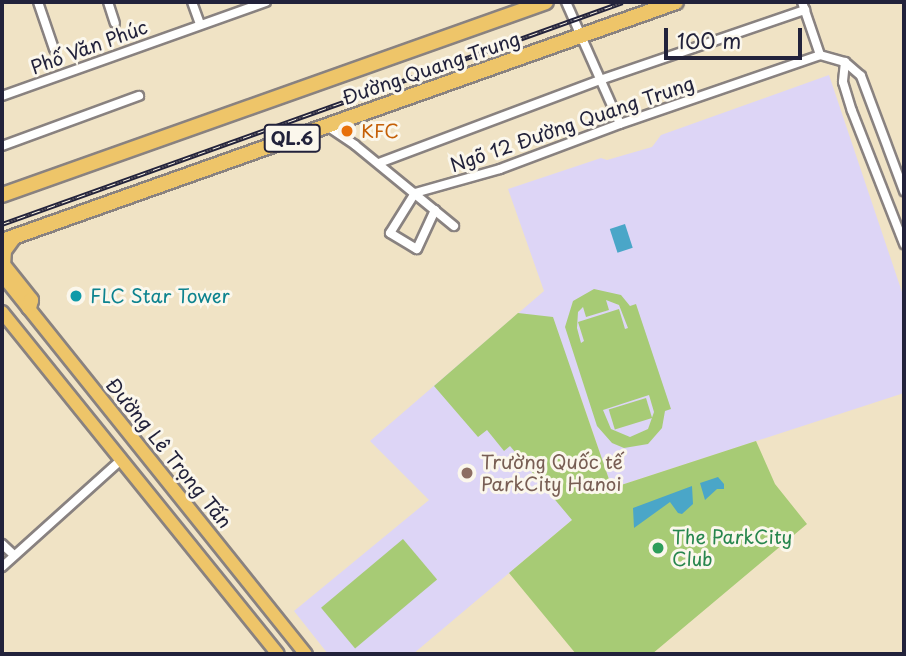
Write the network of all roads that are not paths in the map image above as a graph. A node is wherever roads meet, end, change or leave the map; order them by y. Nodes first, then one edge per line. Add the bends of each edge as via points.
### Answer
1 (38, 2) edge
2 (108, 2) edge
3 (192, 2) edge
4 (266, 2) edge
5 (546, 2) edge
6 (566, 2) edge
7 (676, 2) edge
8 (804, 6) edge
9 (115, 23) dead end
10 (200, 24) junction
11 (582, 35) junction
12 (54, 49) dead end
13 (820, 55) junction
14 (845, 62) junction
15 (600, 80) junction
16 (2, 96) edge
17 (139, 96) dead end
18 (620, 124) junction
19 (327, 125) junction
20 (2, 146) edge
21 (379, 163) junction
22 (904, 191) edge
23 (415, 194) junction
24 (2, 195) edge
25 (435, 210) junction
26 (454, 226) dead end
27 (17, 235) junction
28 (2, 241) edge
29 (904, 244) edge
30 (2, 275) edge
31 (29, 309) junction
32 (2, 312) edge
33 (121, 460) junction
34 (2, 544) edge
35 (14, 555) junction
36 (2, 567) edge
37 (278, 654) edge
38 (306, 654) edge

1 - 12 street
2 - 9 street
3 - 10 street
4 - 10 street, Phố Văn Phúc
5 - 24 highway, Đường Quang Trung / QL.6
6 - 11 street
7 - 11 highway, Đường Quang Trung / QL.6
8 - 13 street
8 - 15 street
10 - 16 street, Phố Văn Phúc
11 - 15 street
11 - 19 highway, Đường Quang Trung / QL.6
13 - 14 street
13 - 18 street, Ngõ 12 Đường Quang Trung
14 - 22 street via 861,76
14 - 29 street via 843,82 852,111
15 - 18 street
15 - 21 street
17 - 20 street
18 - 23 street, Ngõ 12 Đường Quang Trung via 500,169
19 - 21 street
19 - 27 highway, Đường Quang Trung / QL.6
21 - 23 street
23 - 25 street
23 - 25 street via 390,233 417,249
25 - 26 street
27 - 28 highway, Đường Quang Trung / QL.6
27 - 31 highway via 7,243 3,265 31,300
30 - 31 main road, Đường Lê Trọng Tấn
31 - 38 main road, Đường Lê Trọng Tấn
32 - 33 main road
33 - 35 street
33 - 37 main road
34 - 35 street
35 - 36 street

